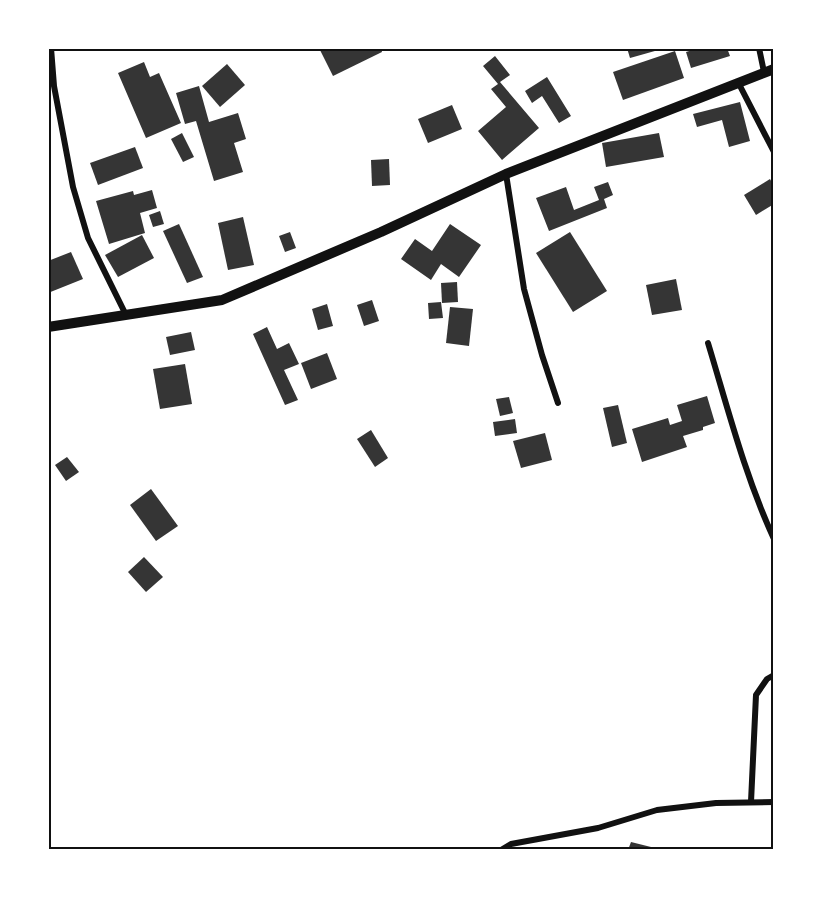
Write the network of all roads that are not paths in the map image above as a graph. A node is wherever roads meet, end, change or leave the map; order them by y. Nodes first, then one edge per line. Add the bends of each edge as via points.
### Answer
1 (51, 48) edge
2 (759, 48) edge
3 (769, 71) edge
4 (739, 84) junction
5 (774, 152) edge
6 (506, 174) junction
7 (126, 316) junction
8 (48, 327) edge
9 (708, 343) dead end
10 (558, 403) dead end
11 (774, 539) edge
12 (774, 675) edge
13 (751, 801) junction
14 (774, 802) edge
15 (501, 850) edge

1 - 7 street via 73,187 88,238
2 - 3 street
3 - 4 street
4 - 5 street
4 - 6 street
6 - 7 street via 222,300
6 - 10 street via 524,289
7 - 8 street
9 - 11 street via 740,450
12 - 13 street via 756,696
13 - 14 street
13 - 15 street via 657,810 598,828 511,844

